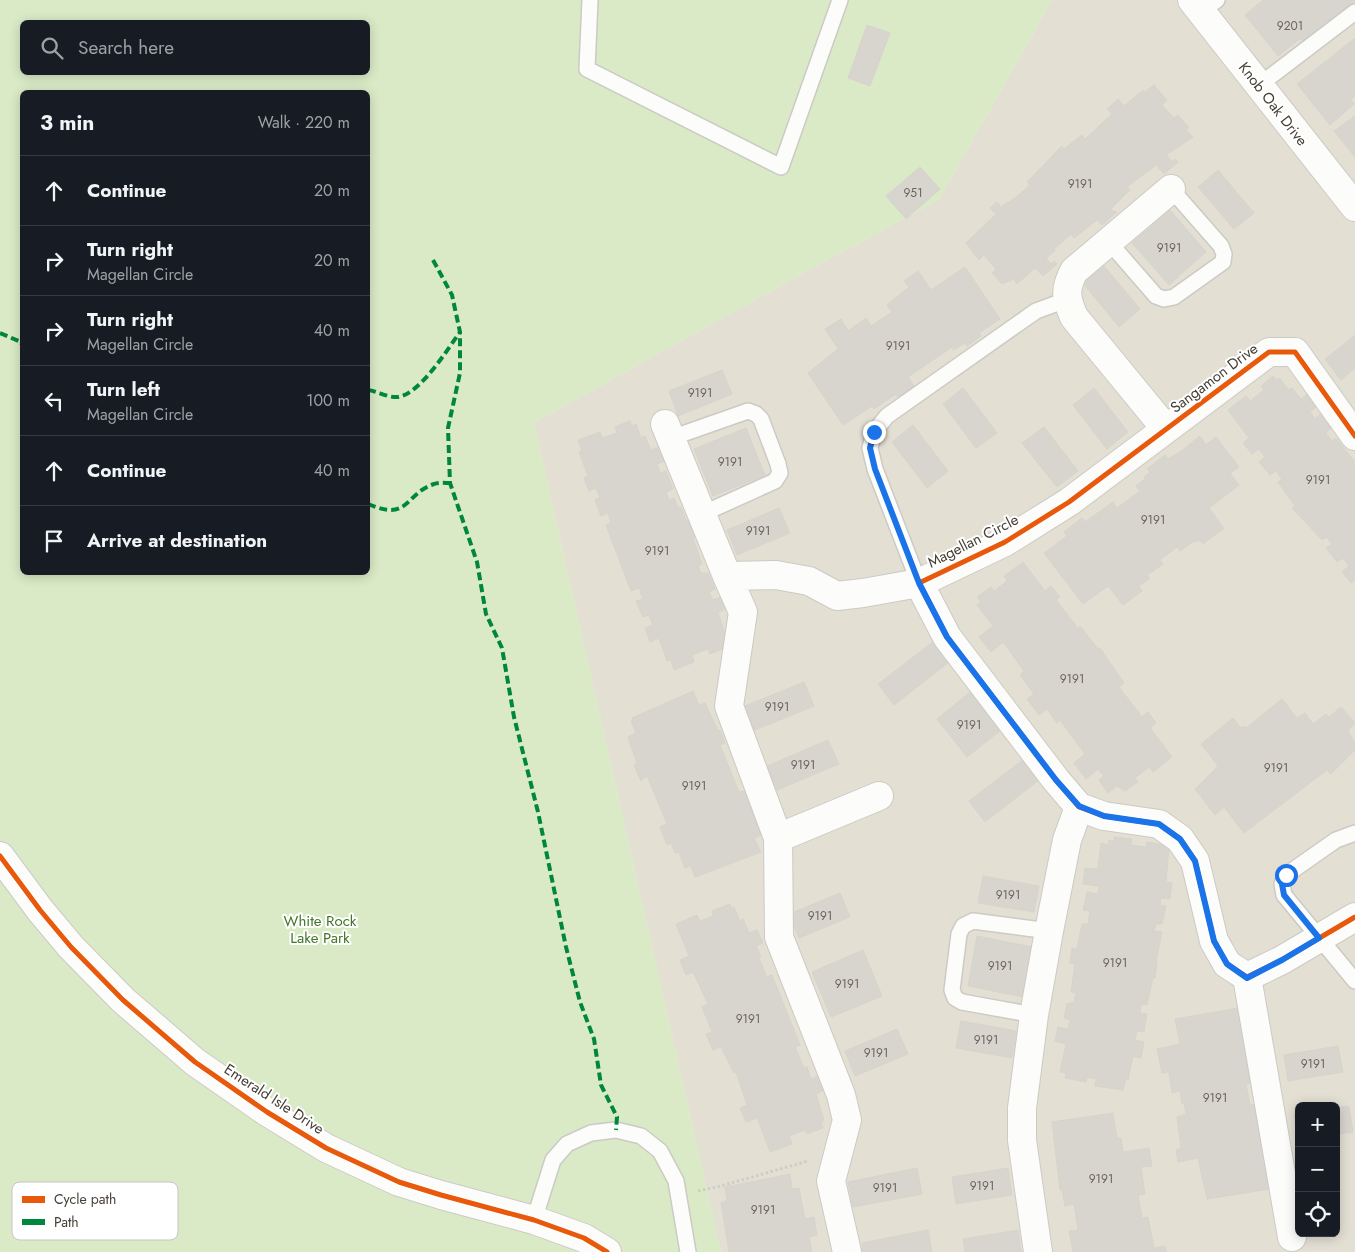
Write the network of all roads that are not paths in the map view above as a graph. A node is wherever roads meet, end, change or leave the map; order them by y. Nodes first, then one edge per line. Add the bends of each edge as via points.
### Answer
1 (590, 0) edge
2 (840, 0) edge
3 (1203, 4) edge
4 (1355, 12) edge
5 (1258, 86) junction
6 (1171, 189) joint
7 (1353, 201) edge
8 (1110, 242) junction
9 (1066, 300) junction
10 (1166, 429) junction
11 (668, 431) joint
12 (1355, 436) edge
13 (702, 514) junction
14 (727, 576) junction
15 (919, 583) junction
16 (879, 796) dead end
17 (1079, 806) junction
18 (1355, 833) edge
19 (778, 838) junction
20 (0, 856) edge
21 (1355, 917) edge
22 (1049, 931) junction
23 (1319, 938) junction
24 (1247, 978) junction
25 (1355, 981) edge
26 (1034, 1015) junction
27 (534, 1220) junction
28 (1292, 1237) dead end
29 (607, 1252) edge
30 (688, 1252) edge
31 (847, 1252) edge
32 (1038, 1252) edge

1 - 2 lane via 587,69 782,168
3 - 5 street, Knob Oak Drive
4 - 5 lane
5 - 7 street, Knob Oak Drive
6 - 8 street
6 - 8 lane via 1221,246 1223,262 1174,297 1164,299 1156,296
8 - 9 street via 1074,271
9 - 10 street via 1074,317
9 - 15 lane via 1036,311 887,416 874,432 870,448 875,469
10 - 12 street, Sangamon Drive via 1269,352 1295,352
10 - 15 street, Magellan Circle via 1069,502 1005,542
11 - 13 street
11 - 13 lane via 748,411 761,419 780,473 775,481
13 - 14 street
14 - 15 street via 776,575 809,581 837,596
14 - 19 street via 743,612 729,706
15 - 17 street, Magellan Circle via 947,637
16 - 19 street
17 - 22 street via 1067,840
17 - 24 street, Magellan Circle via 1104,816 1159,824 1180,839 1195,861 1214,941 1227,964
18 - 23 lane via 1336,840 1286,875 1282,884 1284,895
19 - 31 street via 779,937 841,1094 847,1120 831,1181
20 - 27 street, Emerald Isle Drive via 71,947 123,1000 195,1062 267,1112 326,1148 399,1182
21 - 23 street
22 - 26 street
22 - 26 lane via 973,921 963,926 959,934 952,990 955,998
23 - 24 street
23 - 25 lane
24 - 28 street
26 - 32 street via 1022,1140
27 - 29 street, Emerald Isle Drive via 584,1238
27 - 30 lane via 553,1160 567,1144 591,1133 616,1130 641,1136 660,1151 676,1181

